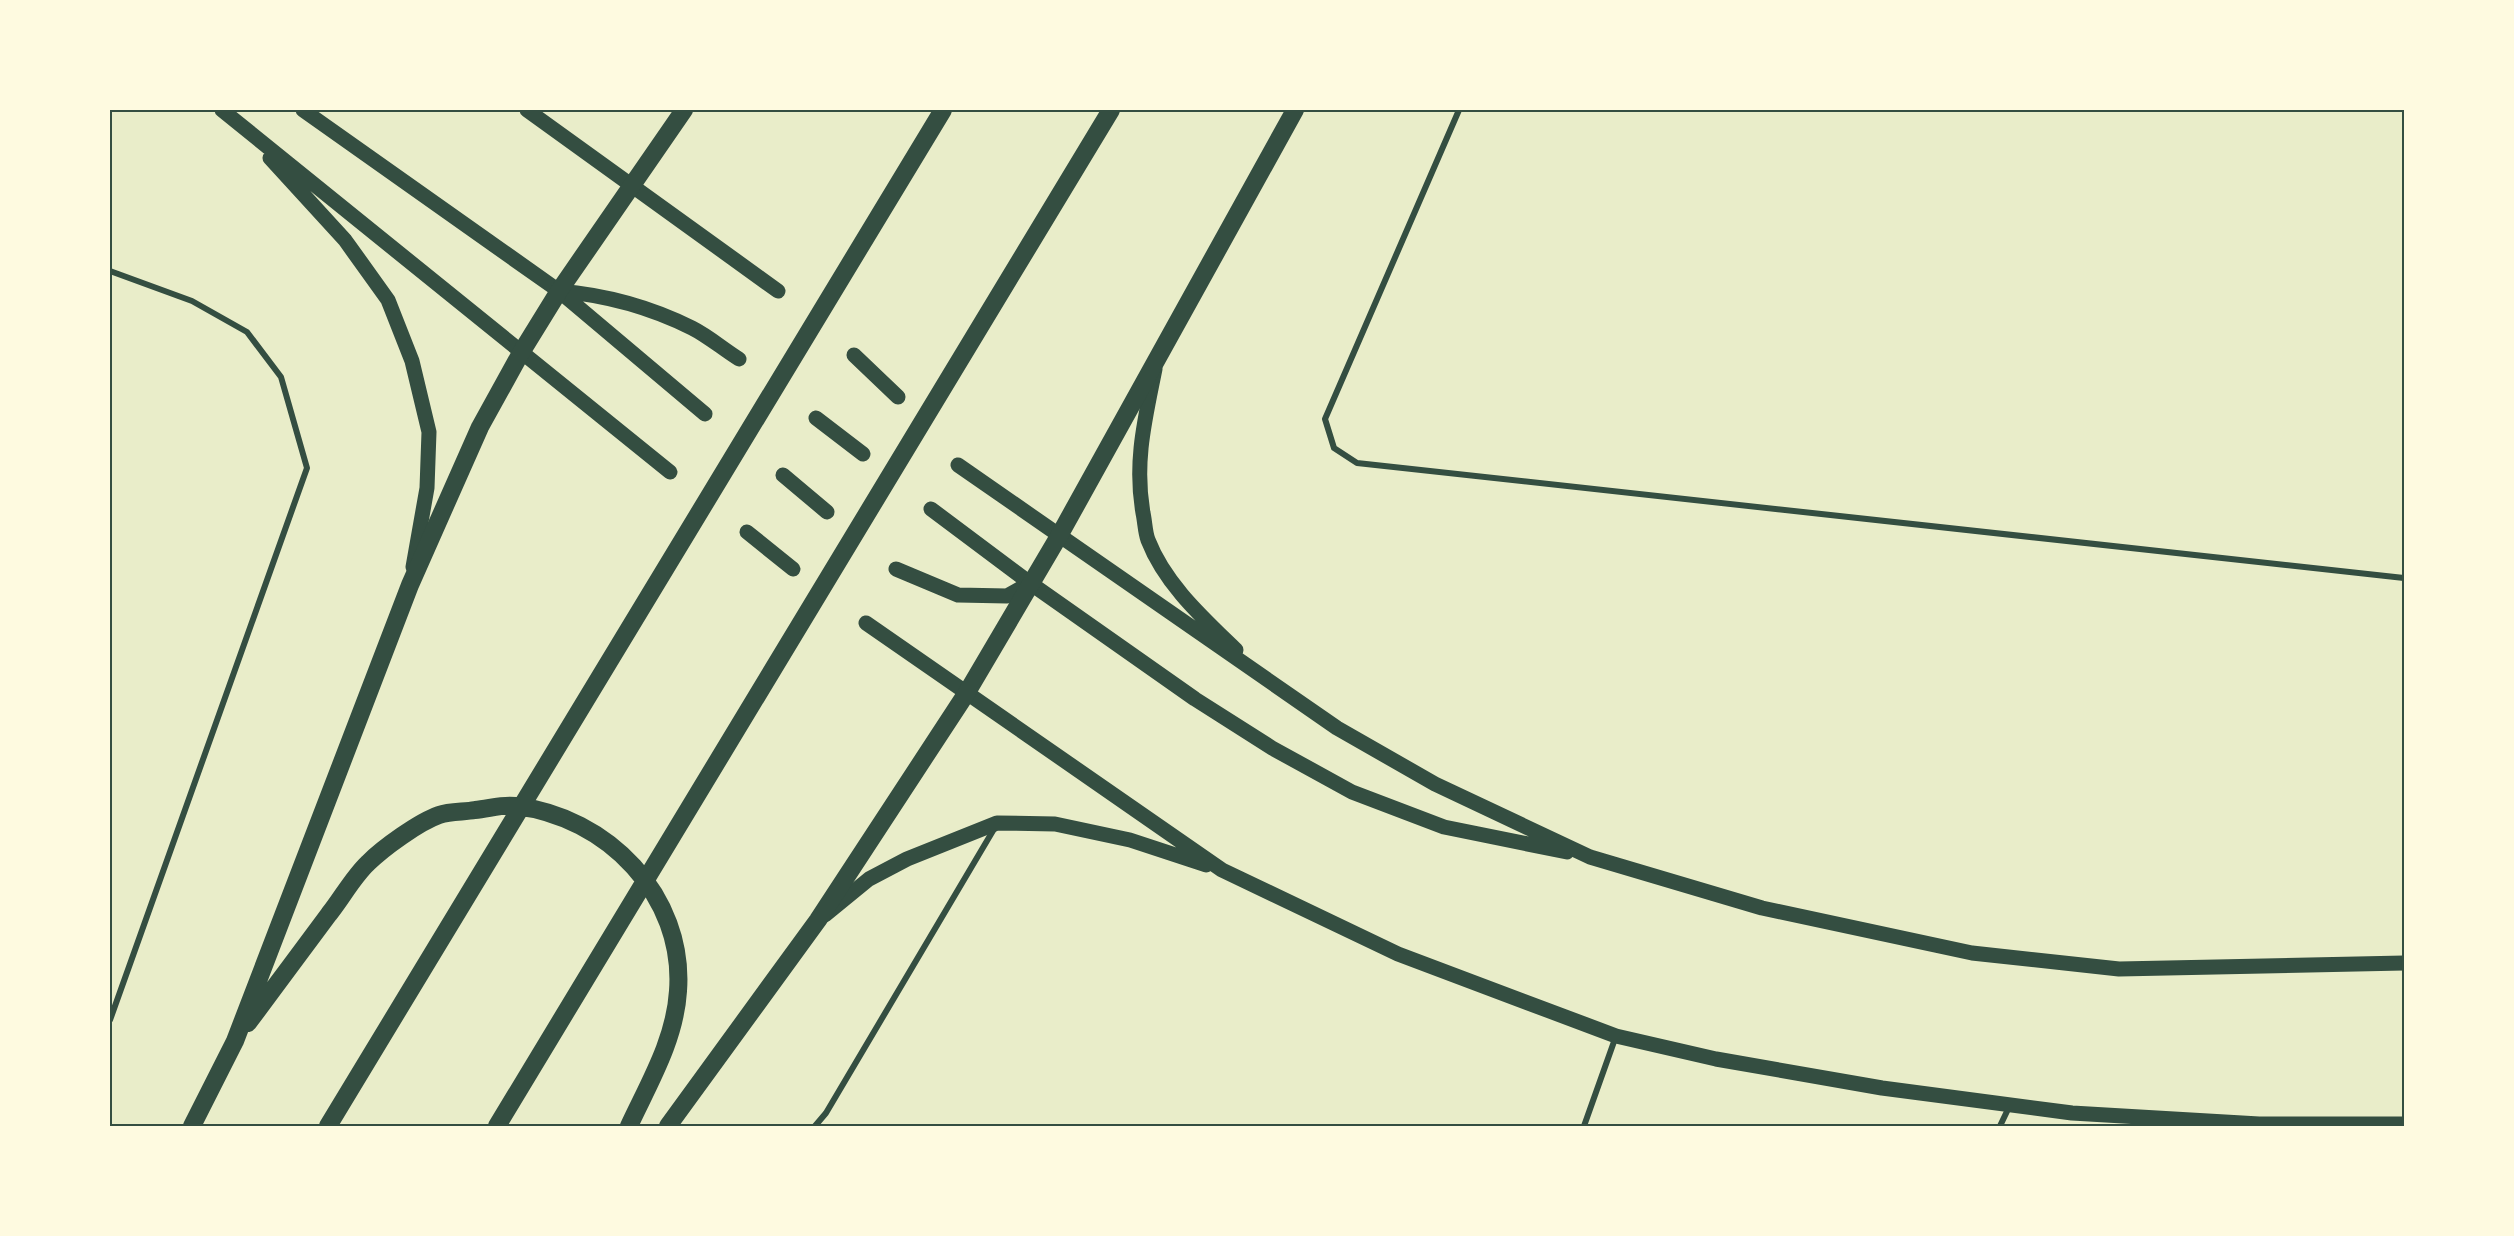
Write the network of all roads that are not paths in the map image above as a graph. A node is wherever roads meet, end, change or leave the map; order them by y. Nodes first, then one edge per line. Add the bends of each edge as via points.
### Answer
1 (222, 110) edge
2 (303, 110) edge
3 (527, 110) edge
4 (684, 110) edge
5 (943, 110) edge
6 (1112, 110) edge
7 (1295, 110) edge
8 (1459, 110) edge
9 (236, 121) junction
10 (632, 185) junction
11 (110, 271) edge
12 (559, 291) junction
13 (778, 291) dead end
14 (522, 351) junction
15 (854, 355) dead end
16 (739, 359) dead end
17 (1157, 359) junction
18 (898, 397) dead end
19 (705, 414) dead end
20 (816, 418) dead end
21 (863, 454) dead end
22 (958, 465) dead end
23 (670, 472) dead end
24 (783, 476) dead end
25 (931, 509) dead end
26 (827, 512) dead end
27 (747, 532) dead end
28 (1059, 536) junction
29 (896, 568) dead end
30 (793, 569) dead end
31 (2404, 578) edge
32 (1030, 583) junction
33 (410, 585) junction
34 (866, 623) dead end
35 (1268, 681) junction
36 (966, 694) junction
37 (997, 823) junction
38 (1590, 857) junction
39 (1222, 870) junction
40 (818, 920) junction
41 (2404, 963) edge
42 (110, 1020) edge
43 (1616, 1036) junction
44 (235, 1041) junction
45 (2010, 1104) junction
46 (826, 1113) junction
47 (2121, 1121) edge
48 (2404, 1124) edge
49 (192, 1126) edge
50 (327, 1126) edge
51 (497, 1126) edge
52 (629, 1126) edge
53 (668, 1126) edge
54 (815, 1126) edge
55 (822, 1126) edge
56 (1584, 1126) edge
57 (2000, 1126) edge

1 - 9 main road
2 - 12 main road
3 - 10 main road
4 - 10 highway
5 - 50 highway
6 - 51 highway
7 - 17 highway
8 - 31 street via 1325,418 1334,448 1357,463
9 - 14 main road
9 - 33 main road via 345,240 388,300 412,361 429,432 427,488
10 - 12 highway
10 - 13 main road
11 - 42 street via 192,300 247,332 281,377 307,468
12 - 14 highway
12 - 16 main road via 589,293 641,306 694,329
12 - 19 main road
14 - 23 main road
14 - 33 highway via 480,427
15 - 18 main road
17 - 28 highway
17 - 35 main road via 1140,443 1138,485 1148,539 1173,583 1197,612
20 - 21 main road
22 - 28 main road
24 - 26 main road
25 - 32 main road
27 - 30 main road
28 - 32 highway
28 - 35 main road
29 - 32 main road via 958,595 1007,596
32 - 36 highway
32 - 38 main road via 1196,699 1272,748 1352,792 1444,827
33 - 44 highway
34 - 36 main road
35 - 38 main road via 1337,728 1435,784
36 - 39 main road
36 - 40 highway
37 - 39 main road via 1055,824 1130,840
37 - 40 main road via 907,859 869,879
37 - 46 street
38 - 41 main road via 1762,908 1972,953 2119,969
39 - 43 main road via 1398,954
40 - 53 highway
43 - 45 main road via 1882,1088
43 - 56 street
44 - 49 highway
44 - 52 highway via 367,864 402,836 439,815 513,805 556,814 589,829 633,865 667,918 677,957 678,991 670,1040
45 - 47 main road
45 - 57 street
46 - 54 street
46 - 55 street
47 - 48 main road

